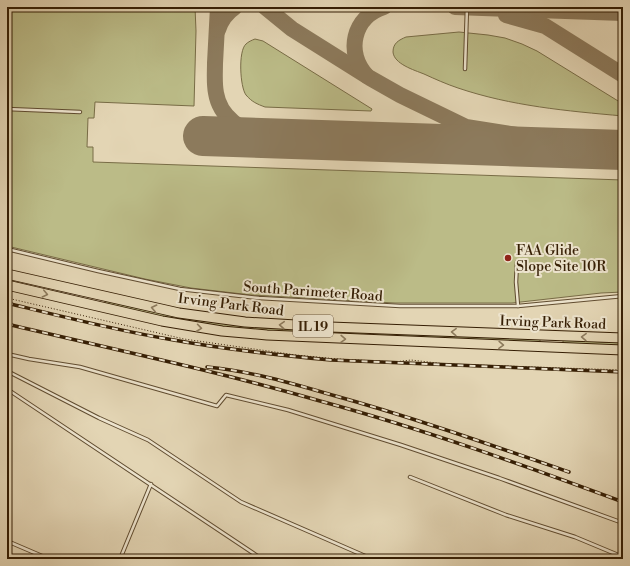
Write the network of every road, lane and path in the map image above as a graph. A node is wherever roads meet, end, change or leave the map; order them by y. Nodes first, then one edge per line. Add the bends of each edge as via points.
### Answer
1 (467, 7) edge
2 (465, 69) dead end
3 (7, 109) edge
4 (80, 112) dead end
5 (7, 249) edge
6 (516, 262) dead end
7 (7, 274) edge
8 (7, 285) edge
9 (95, 294) junction
10 (623, 296) edge
11 (7, 298) edge
12 (92, 305) junction
13 (518, 306) junction
14 (552, 336) junction
15 (623, 338) edge
16 (551, 347) junction
17 (623, 350) edge
18 (7, 354) edge
19 (623, 370) edge
20 (7, 371) edge
21 (7, 389) edge
22 (410, 477) dead end
23 (151, 484) junction
24 (623, 523) edge
25 (7, 541) edge
26 (623, 557) edge
27 (49, 559) edge
28 (120, 559) edge
29 (262, 559) edge
30 (372, 559) edge

1 - 2 lane
3 - 4 lane
5 - 13 lane, South Parimeter Road via 173,287 243,297 400,306
6 - 13 lane
7 - 9 main road, Irving Park Road / IL 19
8 -> 12 main road, Irving Park Road / IL 19
9 - 12 lane
14 -> 9 main road, Irving Park Road / IL 19 via 268,324 179,313
10 - 13 lane, South Parimeter Road
11 - 19 path via 184,339 296,355 394,362 411,360 446,364
12 -> 16 main road, Irving Park Road / IL 19 via 192,327 266,336
15 -> 14 main road, Irving Park Road / IL 19
14 - 16 lane
16 - 17 main road, Irving Park Road / IL 19
18 - 24 lane via 80,367 217,406 226,395 288,410 499,478
20 - 30 lane via 148,440 241,502
21 - 23 lane
22 - 26 lane
23 - 28 lane
23 - 29 lane
25 - 27 lane

